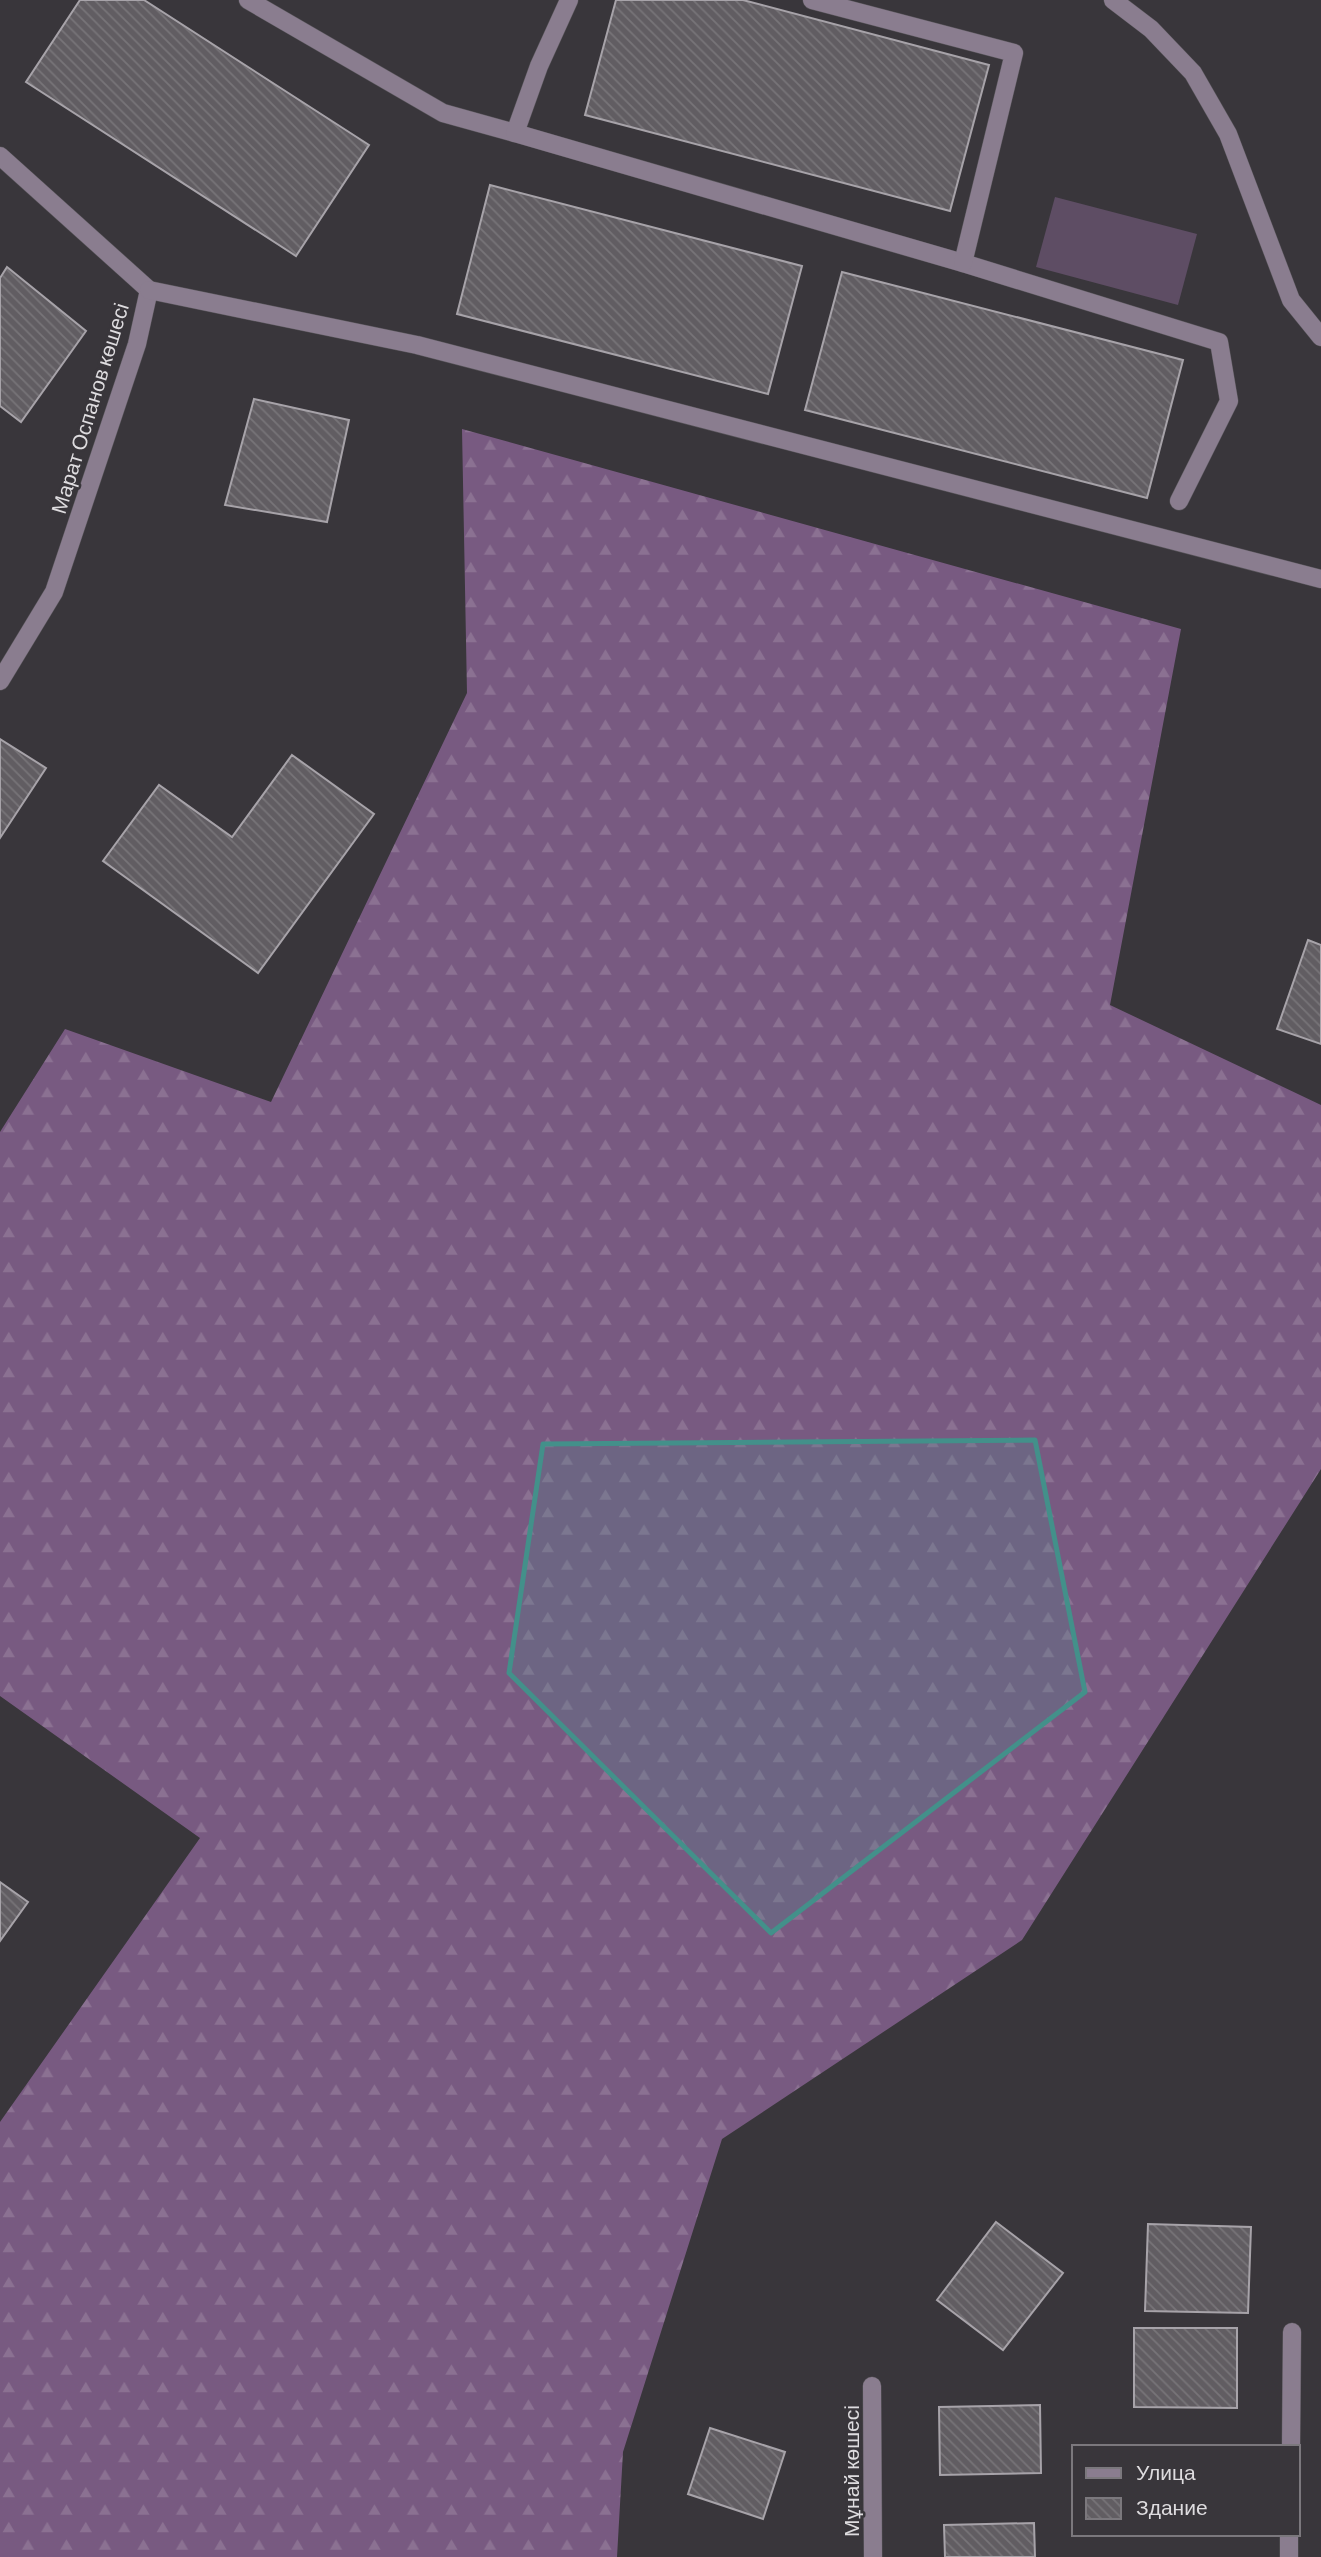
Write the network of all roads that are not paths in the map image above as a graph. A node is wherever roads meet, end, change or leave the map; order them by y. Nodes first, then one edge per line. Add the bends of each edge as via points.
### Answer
1 (248, 0) edge
2 (569, 0) edge
3 (812, 0) edge
4 (1113, 0) edge
5 (515, 133) junction
6 (0, 156) edge
7 (963, 263) junction
8 (149, 290) junction
9 (1321, 337) edge
10 (1179, 501) dead end
11 (1321, 579) edge
12 (0, 681) edge
13 (1292, 2332) dead end
14 (872, 2386) dead end
15 (1291, 2445) edge
16 (1289, 2536) edge
17 (873, 2557) edge
18 (1289, 2557) edge

1 - 5 street via 443,113
2 - 5 street
3 - 7 street via 1014,53
4 - 9 street via 1151,29 1193,73 1228,134 1291,300
5 - 7 street
6 - 8 street, Марат Оспанов көшесі
7 - 10 street via 1219,342 1229,401
8 - 11 street via 417,345
8 - 12 street, Марат Оспанов көшесі via 137,344 54,592
13 - 15 street
14 - 17 street, Мұнай көшесі
16 - 18 street

